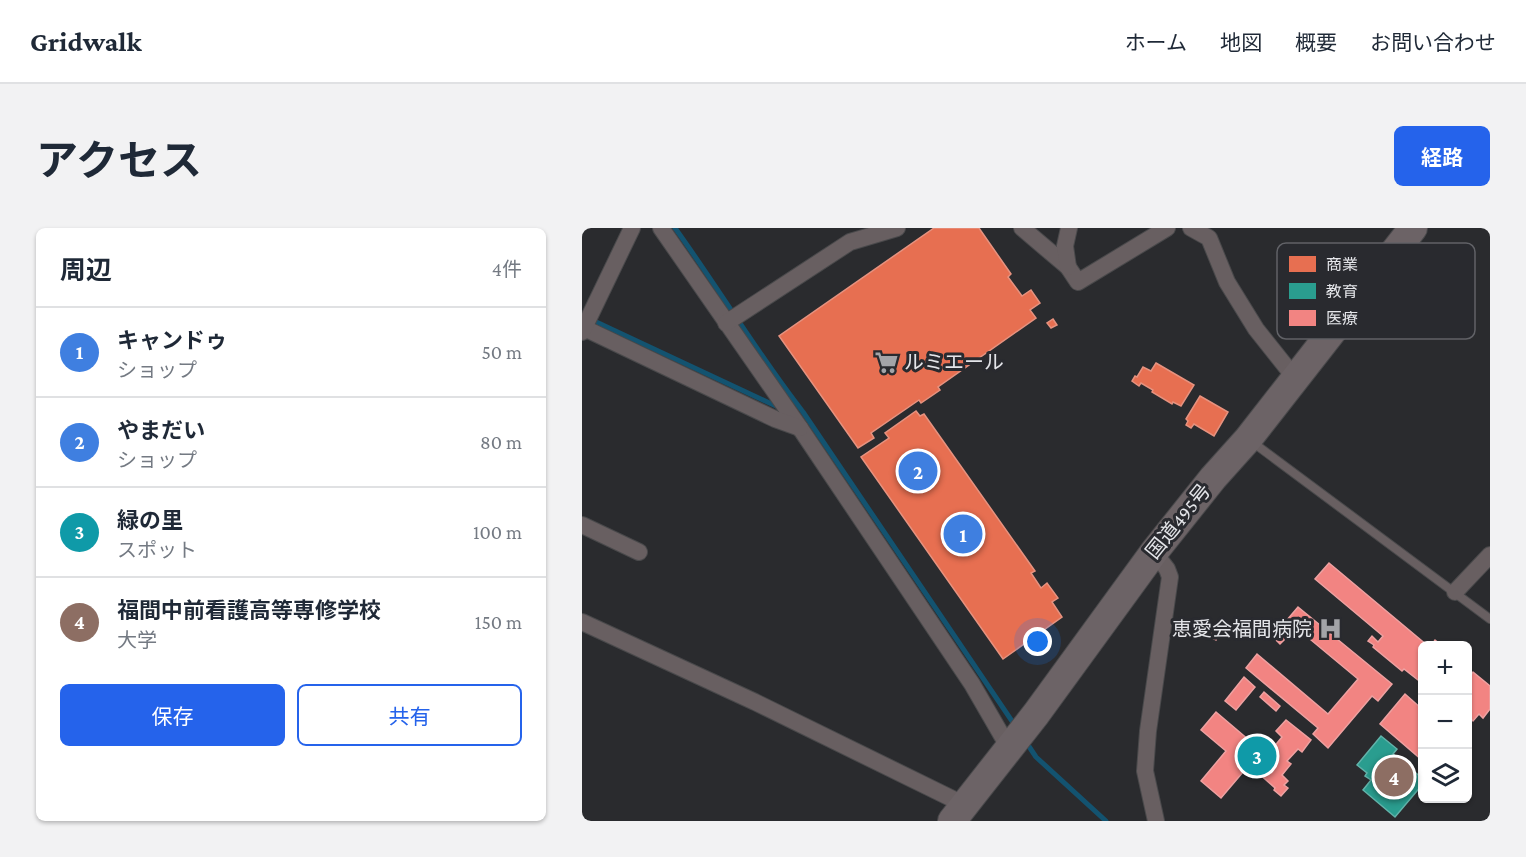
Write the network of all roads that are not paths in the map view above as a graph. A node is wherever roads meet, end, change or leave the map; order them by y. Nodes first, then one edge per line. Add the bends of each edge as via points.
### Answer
1 (632, 228) edge
2 (661, 228) edge
3 (897, 228) edge
4 (1022, 228) edge
5 (1069, 228) edge
6 (1167, 228) edge
7 (1191, 228) edge
8 (1413, 228) edge
9 (1401, 243) edge
10 (1068, 267) junction
11 (587, 307) edge
12 (726, 323) junction
13 (583, 329) edge
14 (1326, 339) edge
15 (1295, 378) junction
16 (800, 428) junction
17 (1248, 439) junction
18 (582, 525) edge
19 (639, 552) dead end
20 (1154, 552) junction
21 (1490, 555) edge
22 (1455, 592) junction
23 (1490, 619) edge
24 (582, 622) edge
25 (1009, 748) junction
26 (958, 813) edge
27 (1156, 821) edge

1 - 11 street
2 - 12 street
3 - 12 street via 849,242
4 - 10 street
5 - 10 street via 1065,246
6 - 10 street via 1078,282
7 - 15 street via 1209,238 1227,282 1250,320
8 - 9 highway, 国道495号
11 - 13 street
12 - 16 street
13 - 16 street
14 - 15 highway, 国道495号
15 - 17 highway, 国道495号
16 - 25 street via 972,684
17 - 20 highway, 国道495号
17 - 22 lane
18 - 19 street
20 - 25 highway, 国道495号
20 - 27 street via 1170,577 1145,771
21 - 22 street
22 - 23 lane
24 - 26 street via 755,702
25 - 26 highway, 国道495号

